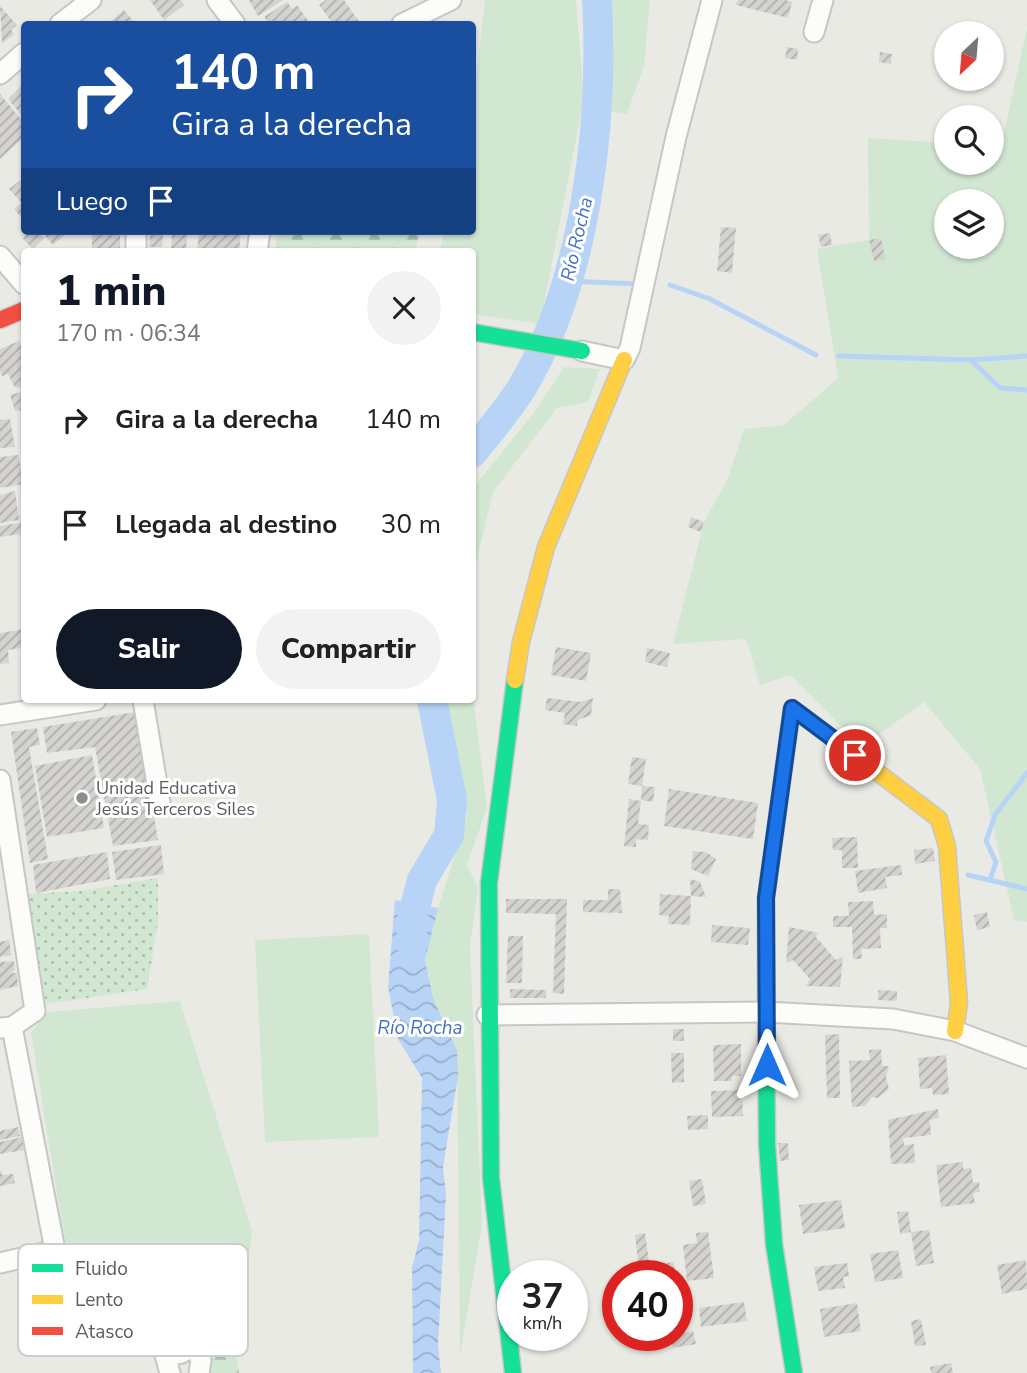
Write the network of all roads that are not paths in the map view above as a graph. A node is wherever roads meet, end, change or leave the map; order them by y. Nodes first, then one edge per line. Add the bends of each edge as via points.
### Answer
1 (92, 0) edge
2 (217, 0) edge
3 (451, 0) edge
4 (712, 0) edge
5 (823, 0) edge
6 (64, 21) edge
7 (234, 21) edge
8 (408, 21) edge
9 (814, 32) dead end
10 (21, 56) edge
11 (0, 74) edge
12 (0, 256) edge
13 (21, 280) edge
14 (21, 311) edge
15 (0, 320) edge
16 (478, 333) edge
17 (582, 351) joint
18 (624, 360) junction
19 (77, 703) edge
20 (144, 703) edge
21 (0, 715) edge
22 (0, 780) edge
23 (160, 802) dead end
24 (766, 1012) junction
25 (487, 1015) junction
26 (6, 1028) edge
27 (956, 1031) junction
28 (1027, 1058) edge
29 (54, 1244) edge
30 (18, 1259) edge
31 (0, 1263) edge
32 (165, 1356) edge
33 (199, 1356) edge
34 (170, 1373) edge
35 (199, 1373) edge
36 (513, 1373) edge
37 (794, 1373) edge

1 - 6 street
2 - 7 street
3 - 8 street
4 - 18 street via 676,137 649,275
5 - 9 street
10 - 11 street
12 - 13 street
14 - 15 street
16 - 17 street
17 - 18 street
18 - 25 street via 545,547 521,642 489,883
19 - 21 street
20 - 23 street
22 - 26 street via 35,1011
24 - 25 street
24 - 27 street via 893,1018
24 - 27 street via 766,898 792,708 939,819 947,846 959,1003
24 - 37 street via 774,1244
25 - 36 street via 491,1178
26 - 29 street
27 - 28 street
30 - 31 street
32 - 34 street
33 - 35 street

